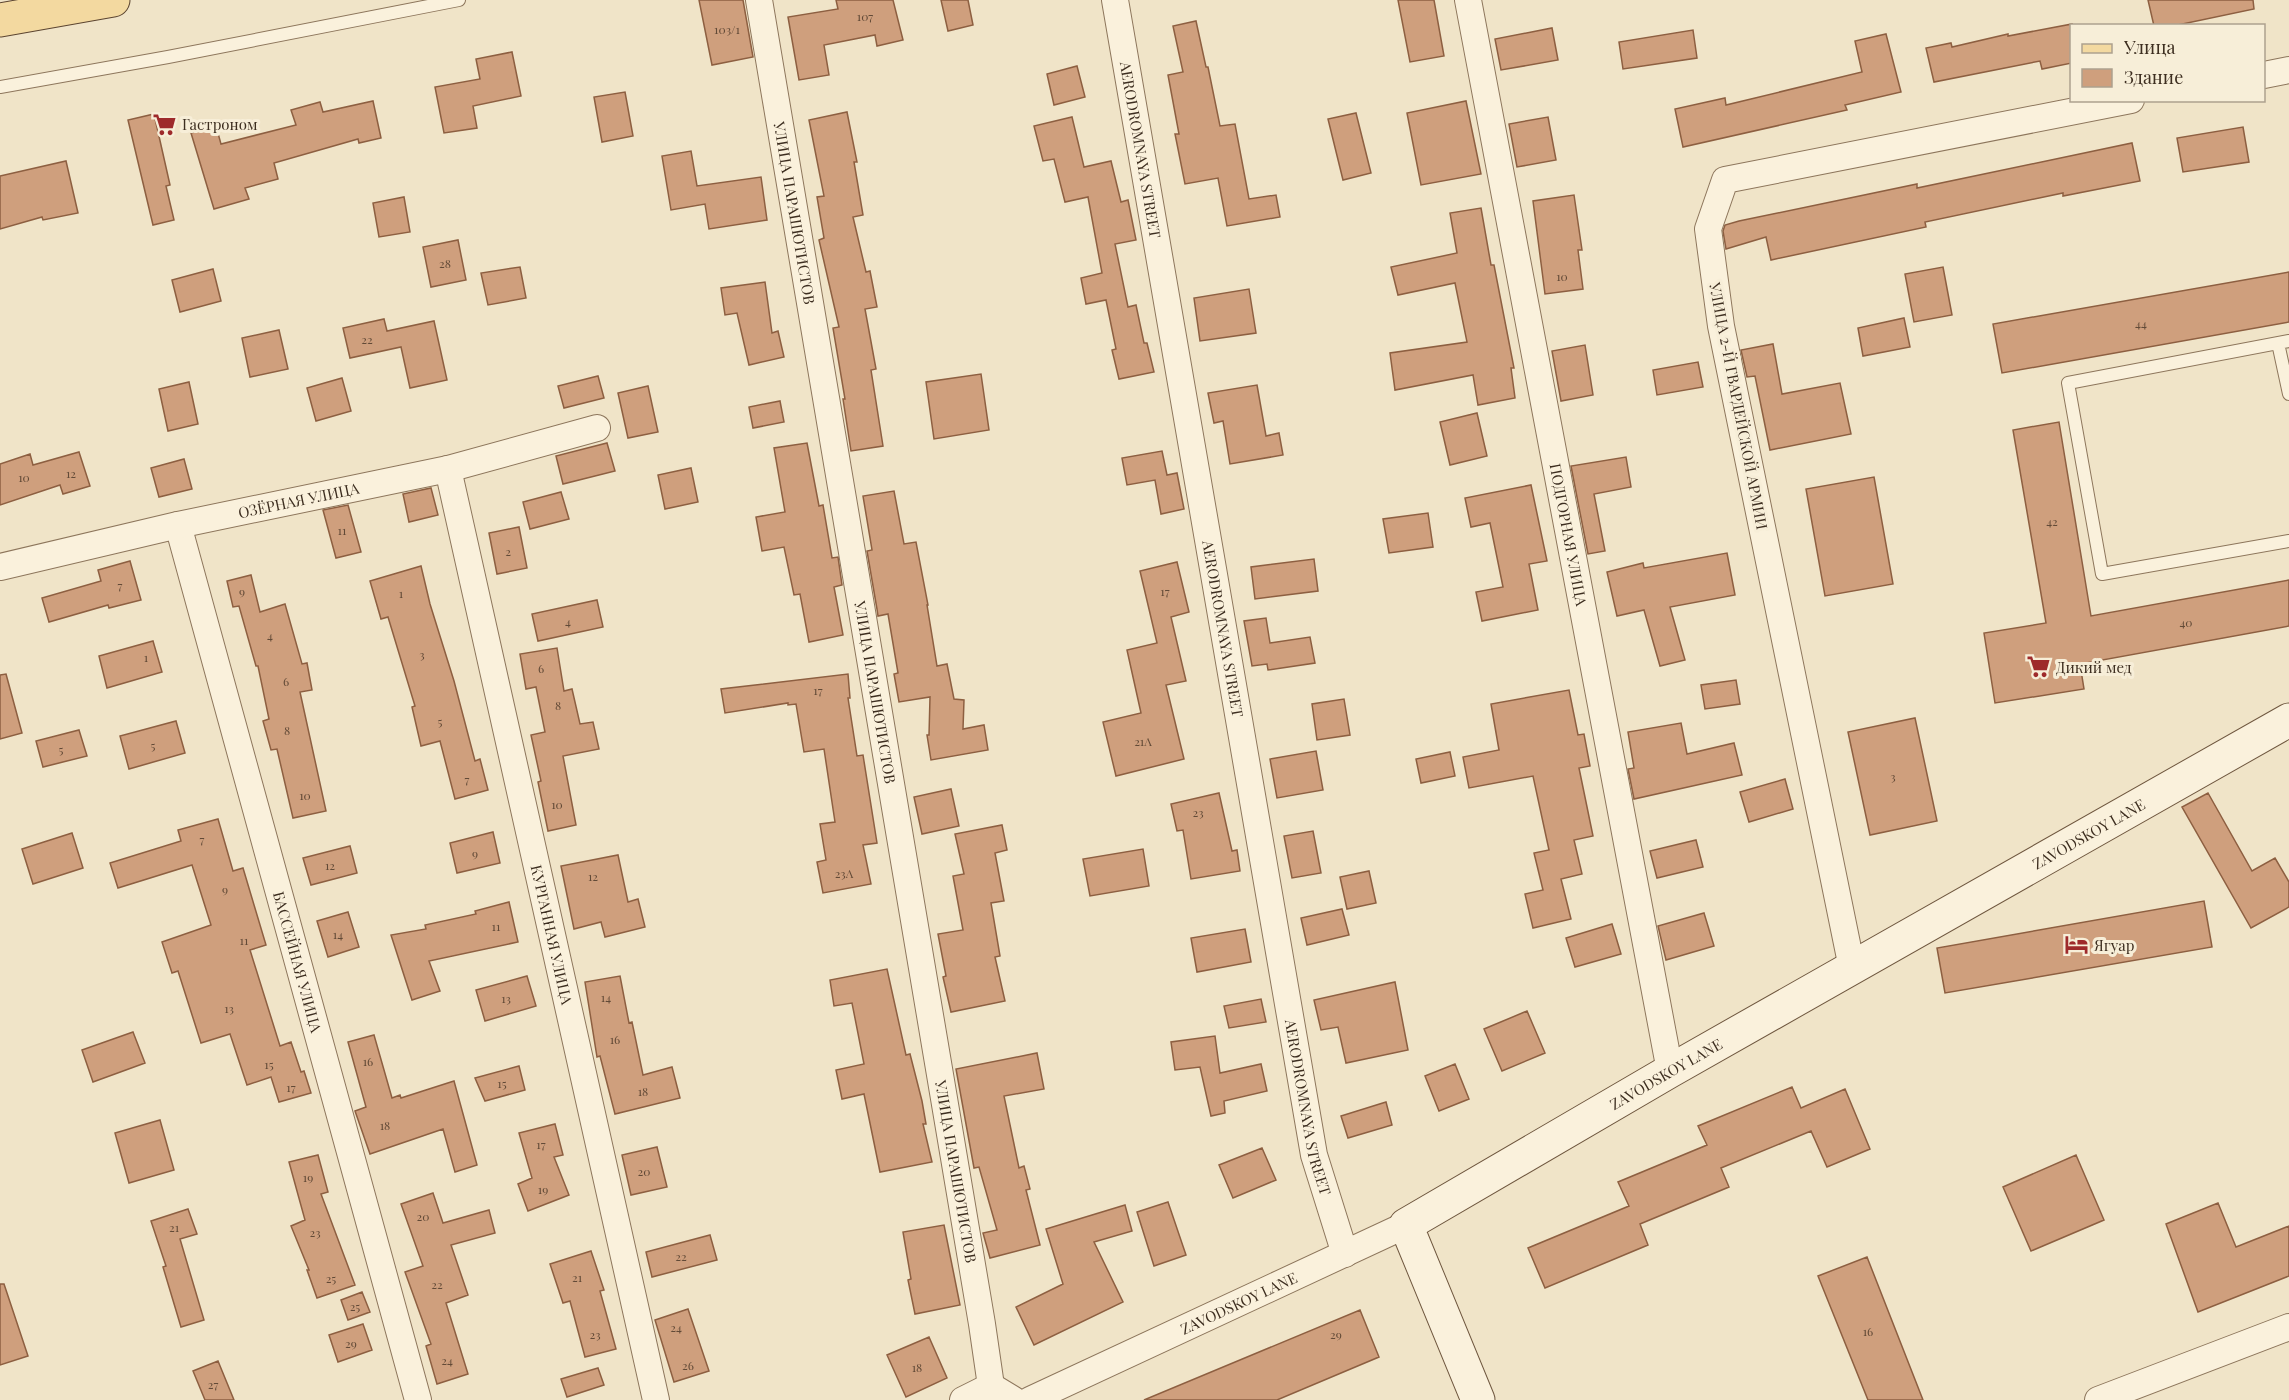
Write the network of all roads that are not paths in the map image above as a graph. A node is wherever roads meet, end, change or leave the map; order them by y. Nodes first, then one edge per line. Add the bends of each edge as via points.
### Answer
1 (459, 0) edge
2 (759, 0) edge
3 (1115, 0) edge
4 (1468, 0) edge
5 (97, 2) edge
6 (0, 20) edge
7 (2289, 70) edge
8 (2265, 75) edge
9 (0, 87) edge
10 (2121, 102) edge
11 (2284, 342) edge
12 (2289, 394) edge
13 (597, 428) dead end
14 (448, 469) junction
15 (178, 525) junction
16 (2289, 541) edge
17 (0, 567) edge
18 (2289, 720) edge
19 (1852, 968) junction
20 (1670, 1071) junction
21 (1406, 1225) junction
22 (1344, 1254) junction
23 (2289, 1327) edge
24 (991, 1386) junction
25 (418, 1400) edge
26 (656, 1400) edge
27 (963, 1400) edge
28 (1014, 1400) edge
29 (1030, 1400) edge
30 (1478, 1400) edge
31 (2098, 1400) edge

1 - 9 lane
2 - 24 street, УЛИЦА ПАРАШЮТИСТОВ
3 - 22 street, AERODROMNAYA STREET via 1314,1155
4 - 20 street, ПОДГОРНАЯ УЛИЦА
5 - 6 main road
7 - 8 street
10 - 19 street, УЛИЦА 2-Й ГВАРДЕЙСКОЙ АРМИИ via 1725,180 1708,230 1721,326
11 - 12 lane
11 - 16 lane via 2068,383 2102,574
13 - 14 street, ОЗЁРНАЯ УЛИЦА
14 - 15 street, ОЗЁРНАЯ УЛИЦА
14 - 26 street, КУРГАННАЯ УЛИЦА
15 - 17 street, ОЗЁРНАЯ УЛИЦА
15 - 25 street, БАССЕЙНАЯ УЛИЦА
18 - 19 street, ZAVODSKOY LANE
19 - 20 street, ZAVODSKOY LANE
20 - 21 street, ZAVODSKOY LANE
21 - 22 street, ZAVODSKOY LANE
21 - 30 street
22 - 29 street, ZAVODSKOY LANE
23 - 31 street
24 - 27 street
24 - 28 street

